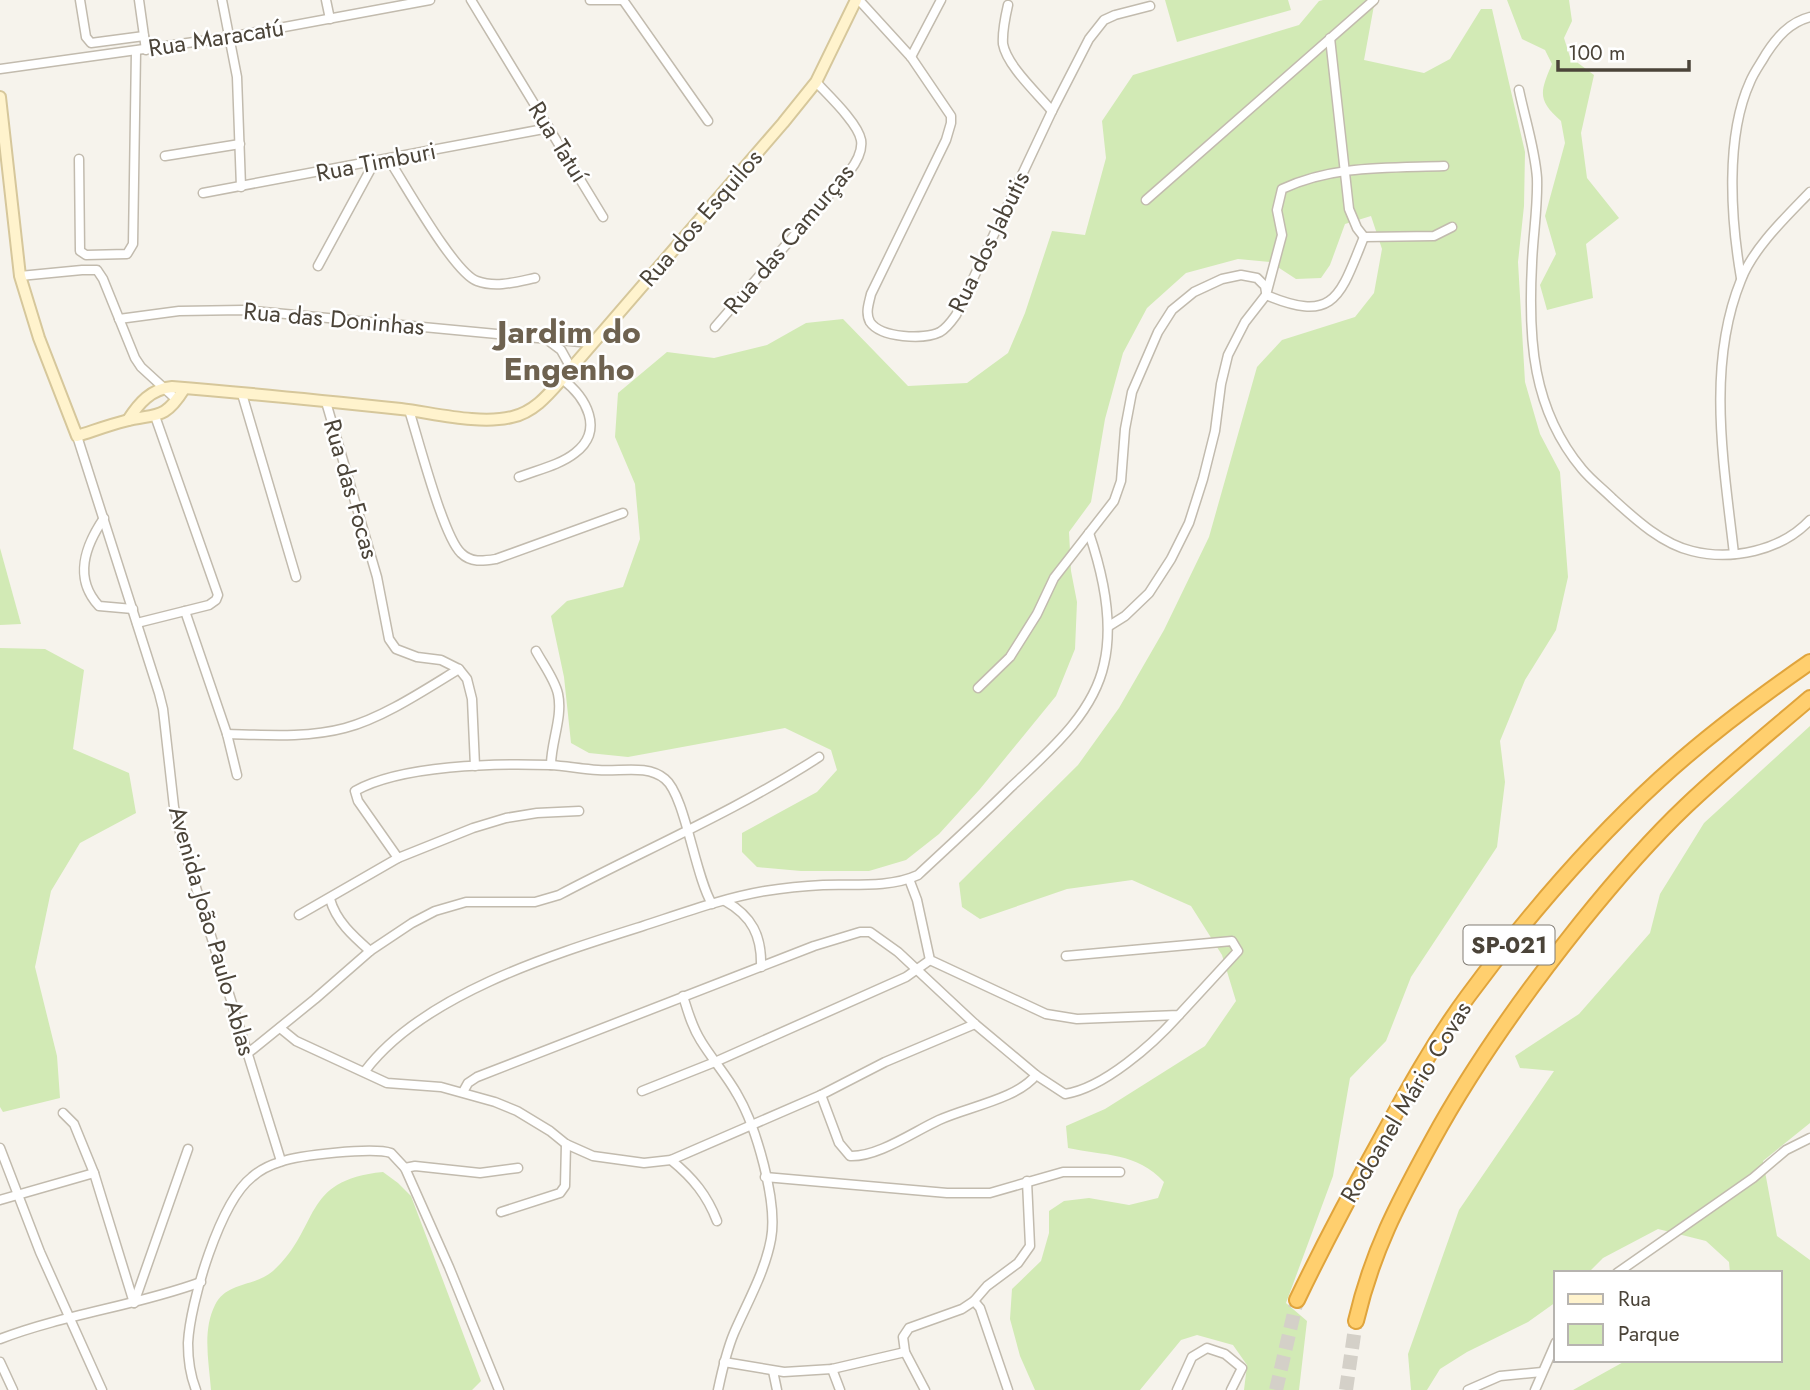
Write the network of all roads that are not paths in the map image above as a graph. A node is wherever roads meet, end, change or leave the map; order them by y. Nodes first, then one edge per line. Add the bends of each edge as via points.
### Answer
1 (79, 0) edge
2 (139, 0) edge
3 (222, 0) edge
4 (326, 0) edge
5 (430, 0) edge
6 (471, 0) edge
7 (590, 0) edge
8 (623, 0) edge
9 (857, 0) edge
10 (941, 0) edge
11 (1374, 0) edge
12 (1007, 5) dead end
13 (1150, 6) dead end
14 (1810, 17) edge
15 (330, 19) junction
16 (144, 36) junction
17 (230, 37) junction
18 (1330, 38) junction
19 (146, 50) junction
20 (136, 51) junction
21 (911, 57) junction
22 (0, 69) edge
23 (816, 82) junction
24 (1519, 90) dead end
25 (0, 97) edge
26 (1052, 111) junction
27 (708, 121) dead end
28 (550, 128) junction
29 (240, 144) junction
30 (165, 156) dead end
31 (79, 159) dead end
32 (389, 160) junction
33 (374, 163) junction
34 (1444, 166) dead end
35 (1345, 170) junction
36 (241, 187) junction
37 (1810, 192) edge
38 (203, 193) dead end
39 (1146, 200) dead end
40 (603, 216) dead end
41 (1452, 227) dead end
42 (1364, 237) junction
43 (318, 266) dead end
44 (20, 276) junction
45 (535, 278) dead end
46 (1741, 278) junction
47 (1266, 295) junction
48 (119, 319) junction
49 (715, 327) dead end
50 (550, 341) junction
51 (591, 343) junction
52 (570, 368) junction
53 (562, 379) junction
54 (165, 388) junction
55 (184, 389) junction
56 (242, 394) junction
57 (177, 400) junction
58 (326, 401) junction
59 (409, 410) junction
60 (155, 416) junction
61 (128, 420) junction
62 (77, 436) junction
63 (519, 477) dead end
64 (623, 513) dead end
65 (104, 518) junction
66 (1810, 520) edge
67 (1089, 533) junction
68 (1734, 554) junction
69 (296, 577) dead end
70 (133, 609) junction
71 (185, 611) junction
72 (137, 623) junction
73 (1109, 626) junction
74 (536, 650) dead end
75 (1810, 662) edge
76 (459, 669) junction
77 (978, 688) dead end
78 (1810, 698) edge
79 (228, 734) junction
80 (819, 757) dead end
81 (551, 765) junction
82 (475, 766) junction
83 (237, 775) dead end
84 (579, 811) dead end
85 (687, 831) junction
86 (398, 858) junction
87 (909, 879) junction
88 (330, 899) junction
89 (725, 901) junction
90 (712, 904) junction
91 (299, 915) dead end
92 (370, 951) junction
93 (1066, 956) dead end
94 (930, 961) junction
95 (761, 967) junction
96 (916, 969) junction
97 (683, 996) junction
98 (1179, 1015) junction
99 (975, 1024) junction
100 (280, 1028) junction
101 (247, 1054) junction
102 (715, 1062) junction
103 (365, 1071) junction
104 (1036, 1075) junction
105 (642, 1091) dead end
106 (463, 1092) junction
107 (821, 1095) junction
108 (63, 1113) dead end
109 (752, 1124) junction
110 (1810, 1138) edge
111 (566, 1144) junction
112 (0, 1148) edge
113 (188, 1149) dead end
114 (671, 1160) junction
115 (281, 1161) junction
116 (405, 1168) junction
117 (518, 1168) dead end
118 (1120, 1172) dead end
119 (94, 1173) junction
120 (765, 1177) junction
121 (1027, 1181) junction
122 (18, 1194) junction
123 (0, 1200) edge
124 (501, 1212) dead end
125 (717, 1221) dead end
126 (1620, 1271) edge
127 (201, 1282) junction
128 (1297, 1300) tunnel mouth
129 (974, 1301) junction
130 (134, 1303) junction
131 (69, 1318) junction
132 (1356, 1321) tunnel mouth
133 (0, 1339) edge
134 (1554, 1346) edge
135 (905, 1352) junction
136 (0, 1362) edge
137 (723, 1362) junction
138 (832, 1369) junction
139 (773, 1371) junction
140 (1542, 1372) junction
141 (13, 1390) edge
142 (102, 1390) edge
143 (196, 1390) edge
144 (499, 1390) edge
145 (718, 1390) edge
146 (777, 1390) edge
147 (840, 1390) edge
148 (925, 1390) edge
149 (1008, 1390) edge
150 (1177, 1390) edge
151 (1231, 1390) edge
152 (1468, 1390) edge
153 (1535, 1390) edge

1 - 16 street via 91,43
2 - 16 street
3 - 17 street
4 - 15 street
5 - 15 street, Rua Maracatú
6 - 28 street, Rua Tatuí
7 - 8 street
8 - 27 street
9 - 21 street, Rua dos Jabutis
9 - 23 street, Rua dos Esquilos
10 - 21 street
11 - 18 street
12 - 26 street via 1004,49
13 - 26 street, Rua dos Jabutis via 1115,15 1098,27
14 - 46 street via 1787,28 1774,41 1750,80 1742,105 1732,204
15 - 17 street, Rua Maracatú
16 - 19 street
17 - 19 street, Rua Maracatú
17 - 29 street
18 - 35 street
18 - 39 street
19 - 20 street, Rua Maracatú
20 - 22 street, Rua Maracatú
20 - 31 street via 134,244 127,254 86,255 80,251
21 - 26 street, Rua dos Jabutis via 948,111 951,124 871,294 868,315 877,328 913,337 938,333 950,324
23 - 49 street, Rua das Camurças via 858,131 862,142 859,157
23 - 51 street, Rua dos Esquilos
24 - 68 street via 1537,176 1532,336 1538,386 1553,426 1583,471 1665,540 1689,551
25 - 44 street, Avenida João Paulo Ablas
28 - 32 street, Rua Timburi
28 - 40 street, Rua Tatuí
29 - 30 street
29 - 36 street
32 - 33 street, Rua Timburi
32 - 45 street via 463,272 485,283
33 - 36 street, Rua Timburi
33 - 43 street
34 - 35 street
35 - 42 street via 1349,209
35 - 47 street via 1282,189 1277,210 1282,235
36 - 38 street, Rua Timburi
37 - 46 street via 1780,223
41 - 42 street via 1434,236
42 - 47 street via 1346,282 1326,303 1301,308
44 - 48 street via 97,271
44 - 62 street, Avenida João Paulo Ablas
46 - 68 street via 1727,334 1719,410
47 - 67 street via 1257,278 1241,275 1194,292 1172,310 1132,392 1121,481 1114,501
47 - 73 street via 1228,355 1212,443 1189,523 1149,593
48 - 50 street, Rua das Doninhas via 179,311 243,310
48 - 54 street via 135,358
50 - 51 street, Rua das Doninhas
50 - 52 street
51 - 52 street, Rua dos Esquilos
52 - 53 street, Rua dos Esquilos
53 - 59 street, Rua dos Esquilos via 532,408 509,418
53 - 63 street via 587,405 587,439 567,458
54 - 55 street, Rua dos Esquilos
54 - 57 street
54 - 61 street via 141,402
55 - 56 street, Rua dos Esquilos
55 - 57 street
56 - 58 street, Rua dos Esquilos
56 - 69 street
57 - 60 street
58 - 59 street, Rua dos Esquilos
58 - 76 street, Rua das Focas via 377,577 389,639 396,649
59 - 64 street via 449,534 471,559 496,559
60 - 61 street
60 - 71 street via 218,595 213,603
61 - 62 street
62 - 65 street, Avenida João Paulo Ablas
65 - 70 street, Avenida João Paulo Ablas
65 - 70 street via 85,554 86,585 99,606
66 - 68 street via 1785,539
67 - 73 street via 1103,581
67 - 77 street via 1054,578 1010,657
70 - 72 street, Avenida João Paulo Ablas
71 - 72 street
71 - 79 street
72 - 101 street, Avenida João Paulo Ablas via 163,709 171,786 184,849
73 - 87 street via 1104,666 1090,698 1061,739
74 - 81 street via 558,691 560,706
75 - 128 highway, Rodoanel Mário Covas / SP-021 via 1660,779 1574,866 1525,924 1467,998 1412,1081
76 - 79 street via 397,706 347,728 296,735
76 - 82 street via 472,699
78 - 132 highway, Rodoanel Mário Covas / SP-021 via 1685,807 1618,878 1544,969 1482,1055 1415,1172 1372,1261
79 - 83 street
80 - 85 street via 775,786
81 - 82 street
81 - 85 street via 656,773 668,781
82 - 86 street via 386,778 355,792
84 - 86 street via 506,818
85 - 90 street
85 - 92 street via 559,895 535,902 466,902 435,911
86 - 88 street
87 - 89 street via 764,891
87 - 94 street
88 - 91 street
88 - 92 street via 348,931
89 - 90 street
89 - 95 street via 741,909 751,922 762,948
90 - 103 street via 587,943 475,988 409,1027
92 - 100 street
93 - 98 street via 1232,941 1238,951
94 - 96 street
94 - 98 street via 1046,1014 1076,1019
95 - 96 street via 860,932 870,933
95 - 97 street
96 - 99 street
96 - 102 street
97 - 102 street via 691,1022
97 - 106 street via 477,1077
98 - 104 street via 1124,1064 1080,1091 1065,1094
99 - 104 street
99 - 107 street
100 - 101 street
100 - 103 street via 296,1041
101 - 115 street, Avenida João Paulo Ablas
102 - 105 street
102 - 109 street
103 - 106 street via 387,1083
104 - 107 street via 1016,1090 861,1157 850,1156 839,1143
106 - 111 street via 517,1111
107 - 109 street
108 - 119 street via 74,1124
109 - 114 street
109 - 120 street
110 - 126 street via 1786,1150
111 - 114 street via 614,1161
111 - 124 street via 565,1186 560,1192
112 - 122 street
113 - 130 street
114 - 125 street via 699,1186
115 - 116 street via 383,1150
115 - 127 street via 238,1190 216,1230
116 - 117 street via 480,1173
116 - 144 street
118 - 121 street via 1063,1172
119 - 122 street
119 - 130 street
120 - 121 street via 947,1193 990,1193
120 - 137 street via 773,1209 771,1239 750,1303
121 - 129 street via 1030,1246 1018,1264
122 - 123 street
122 - 131 street
127 - 130 street
127 - 143 street via 188,1340
129 - 135 street via 909,1328 903,1338
129 - 149 street
130 - 131 street
131 - 133 street
131 - 142 street
134 - 140 street
135 - 138 street
135 - 148 street
136 - 141 street
137 - 139 street
137 - 145 street
138 - 139 street
138 - 147 street
139 - 146 street
140 - 152 street via 1500,1376
140 - 153 street
150 - 151 street via 1192,1357 1207,1348 1242,1367

